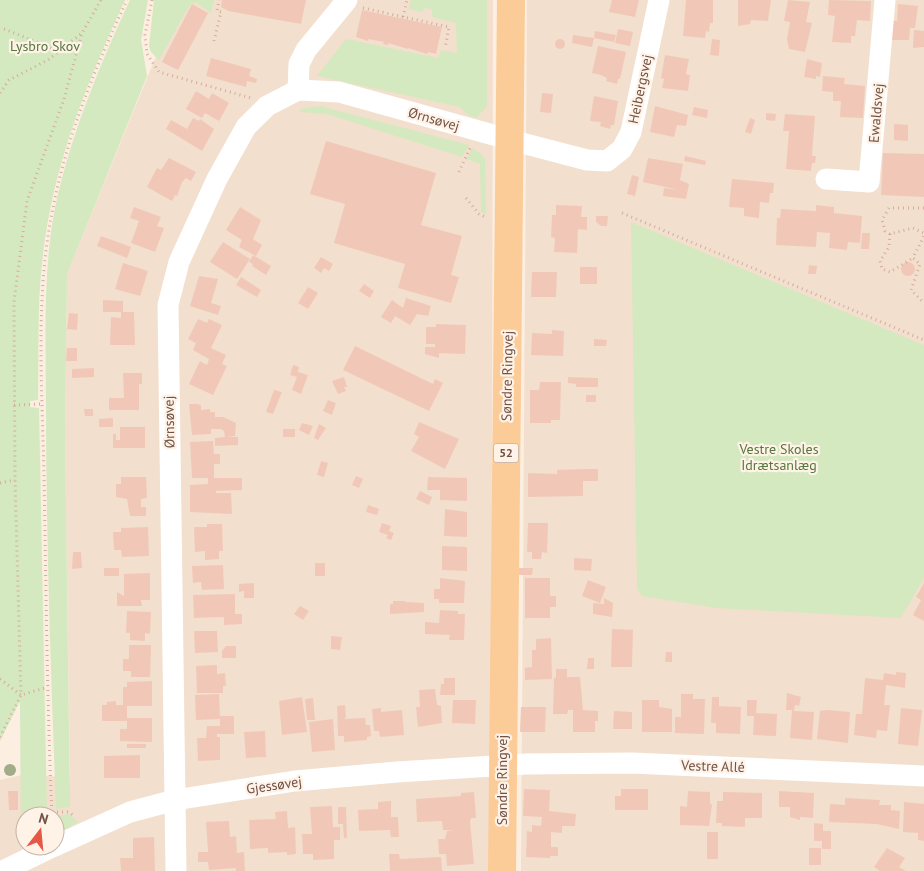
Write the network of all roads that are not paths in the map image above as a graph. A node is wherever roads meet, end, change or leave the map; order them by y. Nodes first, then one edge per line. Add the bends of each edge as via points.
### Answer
1 (511, 0) edge
2 (659, 0) edge
3 (885, 0) edge
4 (346, 2) edge
5 (298, 90) junction
6 (510, 140) junction
7 (826, 179) dead end
8 (502, 765) junction
9 (924, 776) edge
10 (175, 800) junction
11 (65, 841) edge
12 (34, 856) edge
13 (3, 871) edge
14 (176, 871) edge
15 (502, 871) edge

1 - 6 main road, Søndre Ringvej / 52
2 - 6 street, Heibergsvej via 631,132 622,149 607,161 587,160
3 - 7 street, Ewaldsvej via 870,182
4 - 5 street via 298,64
5 - 6 street, Ørnsøvej via 339,92
5 - 10 street, Ørnsøvej via 266,106 246,127 217,179 179,262 168,304
6 - 8 main road, Søndre Ringvej / 52
8 - 9 street, Vestre Allé via 632,763
8 - 10 street, Gjessøvej via 295,781
8 - 15 main road, Søndre Ringvej / 52
10 - 11 street, Gjessøvej via 130,812
10 - 14 street, Ørnsøvej
12 - 13 street, Gjessøvej

